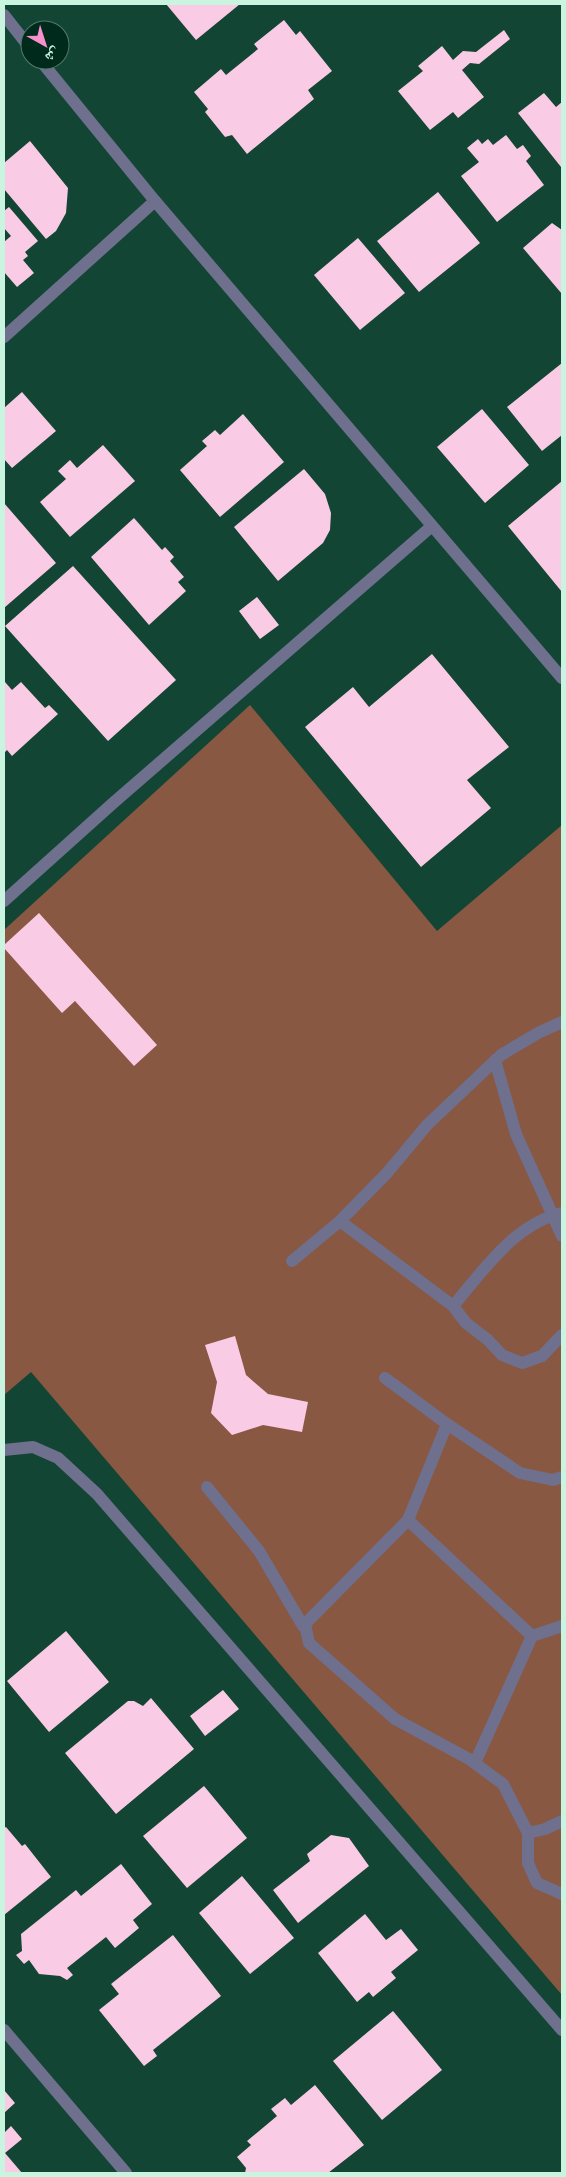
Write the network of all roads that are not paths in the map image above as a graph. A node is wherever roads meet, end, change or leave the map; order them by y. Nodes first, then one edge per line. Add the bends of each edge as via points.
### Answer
1 (4, 16) edge
2 (20, 36) edge
3 (48, 70) edge
4 (155, 201) junction
5 (4, 337) edge
6 (432, 526) junction
7 (562, 678) edge
8 (4, 902) edge
9 (562, 1022) edge
10 (495, 1060) junction
11 (558, 1214) edge
12 (340, 1221) junction
13 (562, 1236) edge
14 (292, 1261) dead end
15 (453, 1306) junction
16 (562, 1335) edge
17 (385, 1378) dead end
18 (447, 1424) junction
19 (4, 1450) edge
20 (562, 1477) edge
21 (207, 1487) dead end
22 (408, 1520) junction
23 (305, 1624) junction
24 (562, 1626) edge
25 (532, 1636) junction
26 (475, 1763) junction
27 (562, 1821) edge
28 (528, 1832) junction
29 (562, 1894) edge
30 (4, 2030) edge
31 (562, 2030) edge
32 (126, 2173) edge

1 - 2 street
3 - 4 street
4 - 5 street
4 - 6 street
6 - 7 street
6 - 8 street
9 - 10 street
10 - 11 street via 516,1134
10 - 12 street via 427,1125 387,1173
11 - 13 street
11 - 15 street via 528,1227 505,1246
12 - 14 street
12 - 15 street
15 - 16 street via 466,1323 502,1355 522,1363 542,1356
17 - 18 street
18 - 20 street via 520,1473 553,1480
18 - 22 street
19 - 31 street via 33,1447 58,1458 97,1494
21 - 23 street via 259,1551 303,1626
22 - 23 street
22 - 25 street
23 - 26 street via 308,1643 395,1719
24 - 25 street
25 - 26 street
26 - 28 street via 503,1784
27 - 28 street
28 - 29 street via 528,1863 537,1883
30 - 32 street

